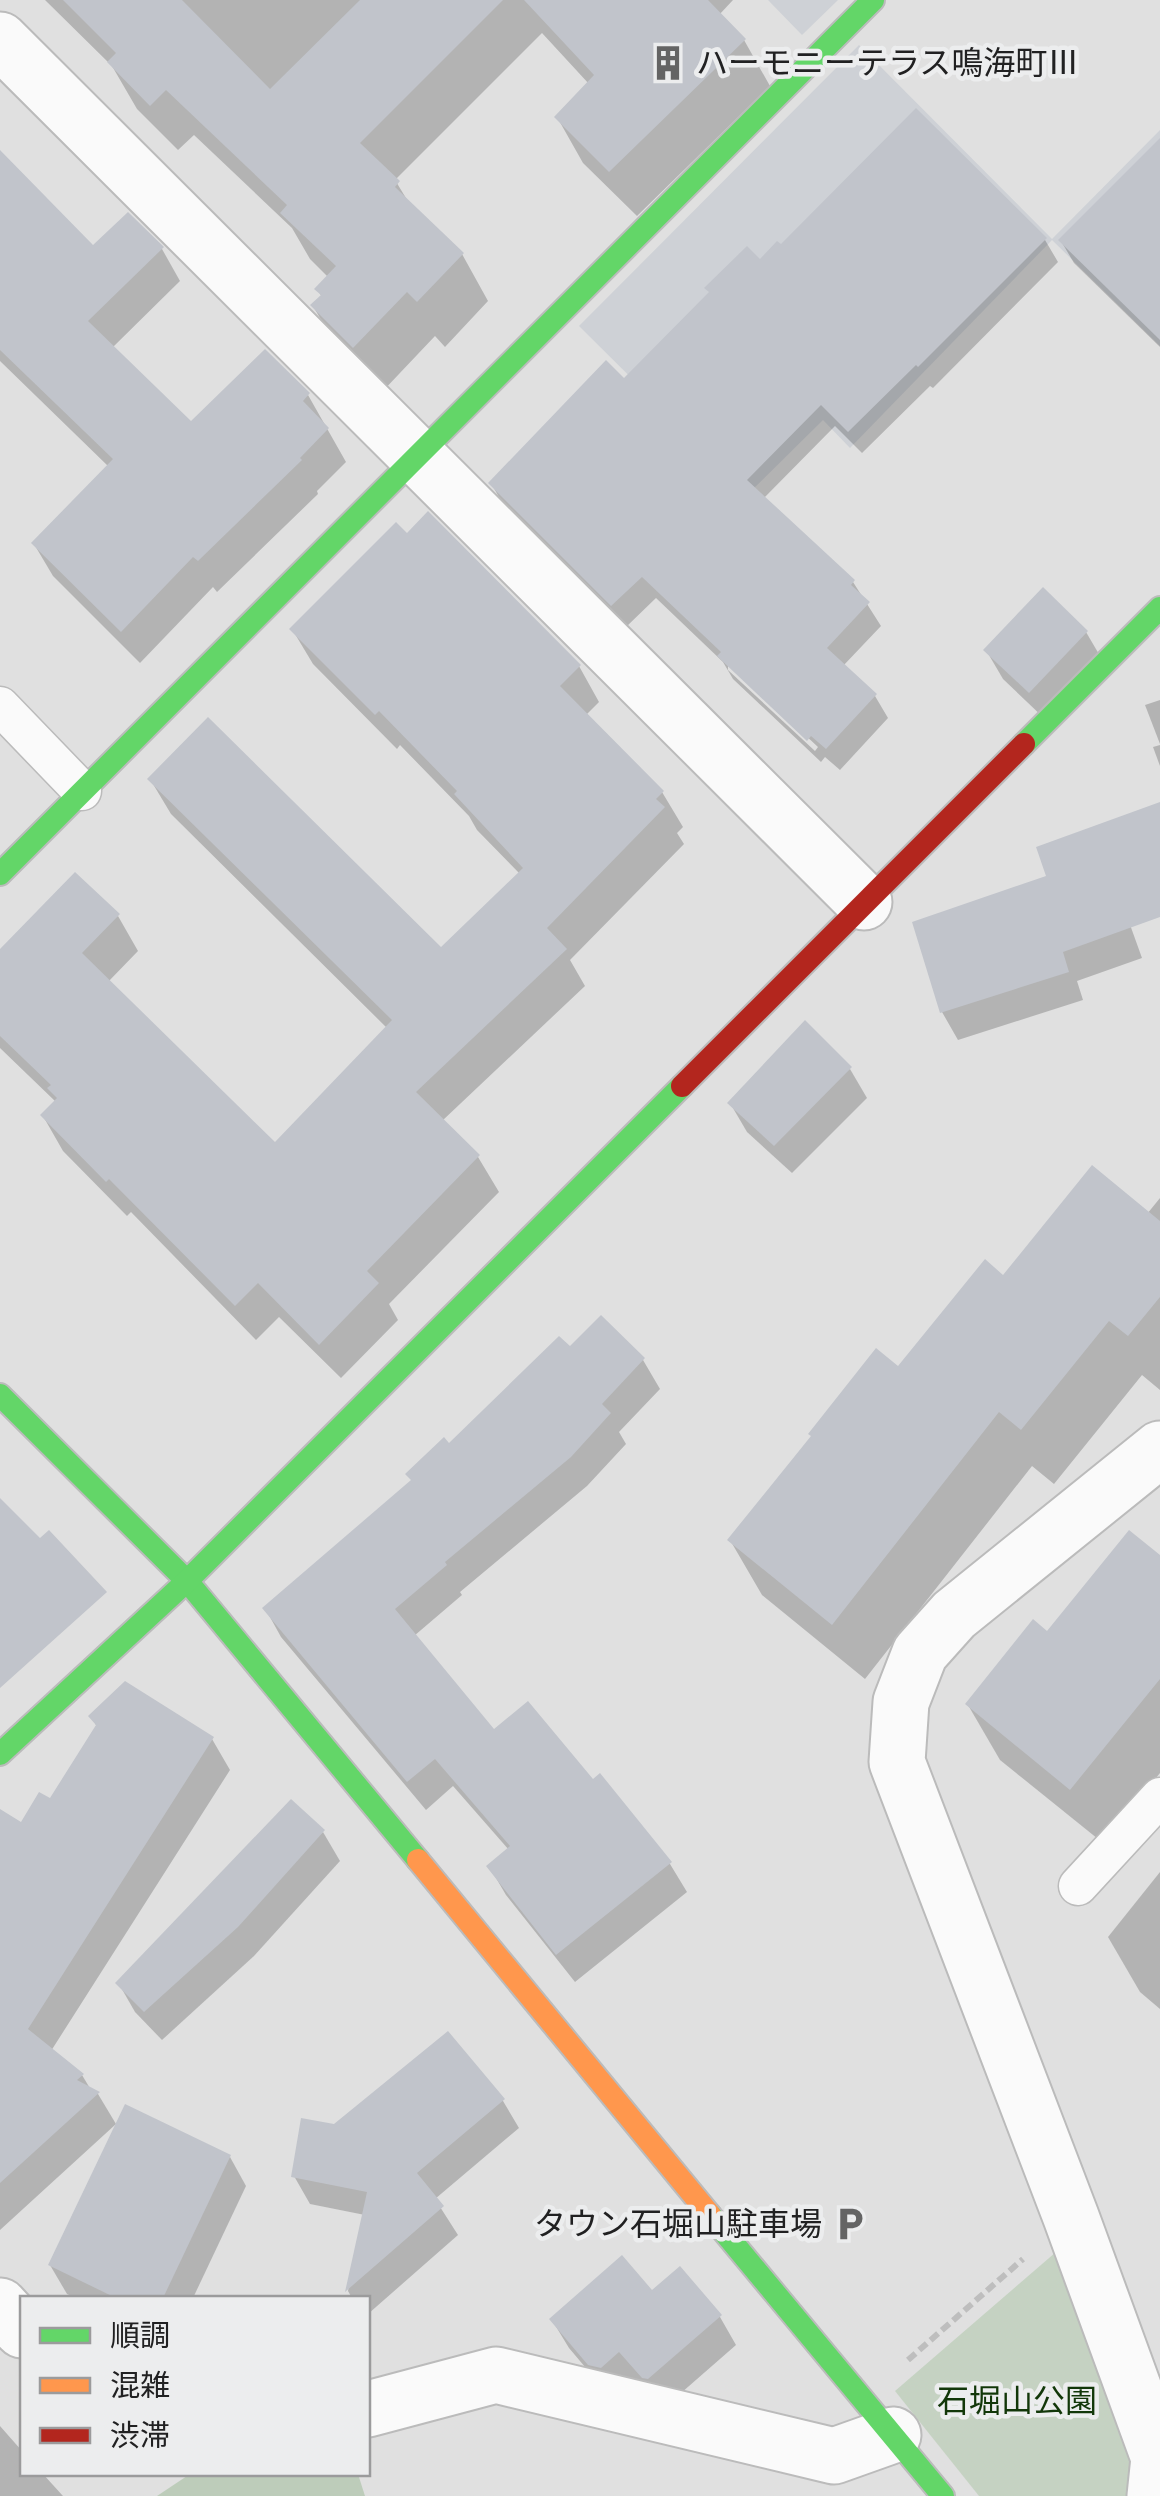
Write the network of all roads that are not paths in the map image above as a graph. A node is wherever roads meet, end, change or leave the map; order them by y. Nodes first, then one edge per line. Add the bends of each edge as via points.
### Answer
1 (873, 0) edge
2 (0, 40) edge
3 (416, 456) junction
4 (1160, 608) edge
5 (0, 706) edge
6 (82, 791) junction
7 (0, 874) edge
8 (864, 902) junction
9 (0, 1395) edge
10 (1160, 1449) edge
11 (186, 1581) junction
12 (0, 1754) edge
13 (1160, 1797) edge
14 (1078, 1886) dead end
15 (0, 2306) edge
16 (20, 2328) edge
17 (370, 2408) edge
18 (878, 2418) junction
19 (943, 2496) edge
20 (1156, 2496) edge

1 - 3 street
2 - 3 street
3 - 6 street
3 - 8 street
4 - 8 street
5 - 6 lane
6 - 7 street
8 - 11 street
9 - 11 street
10 - 20 street via 954,1615 920,1653 901,1702 896,1762 1159,2458
11 - 12 street
11 - 18 street
13 - 14 lane
15 - 16 street
17 - 18 street via 496,2375 834,2456
18 - 19 street

